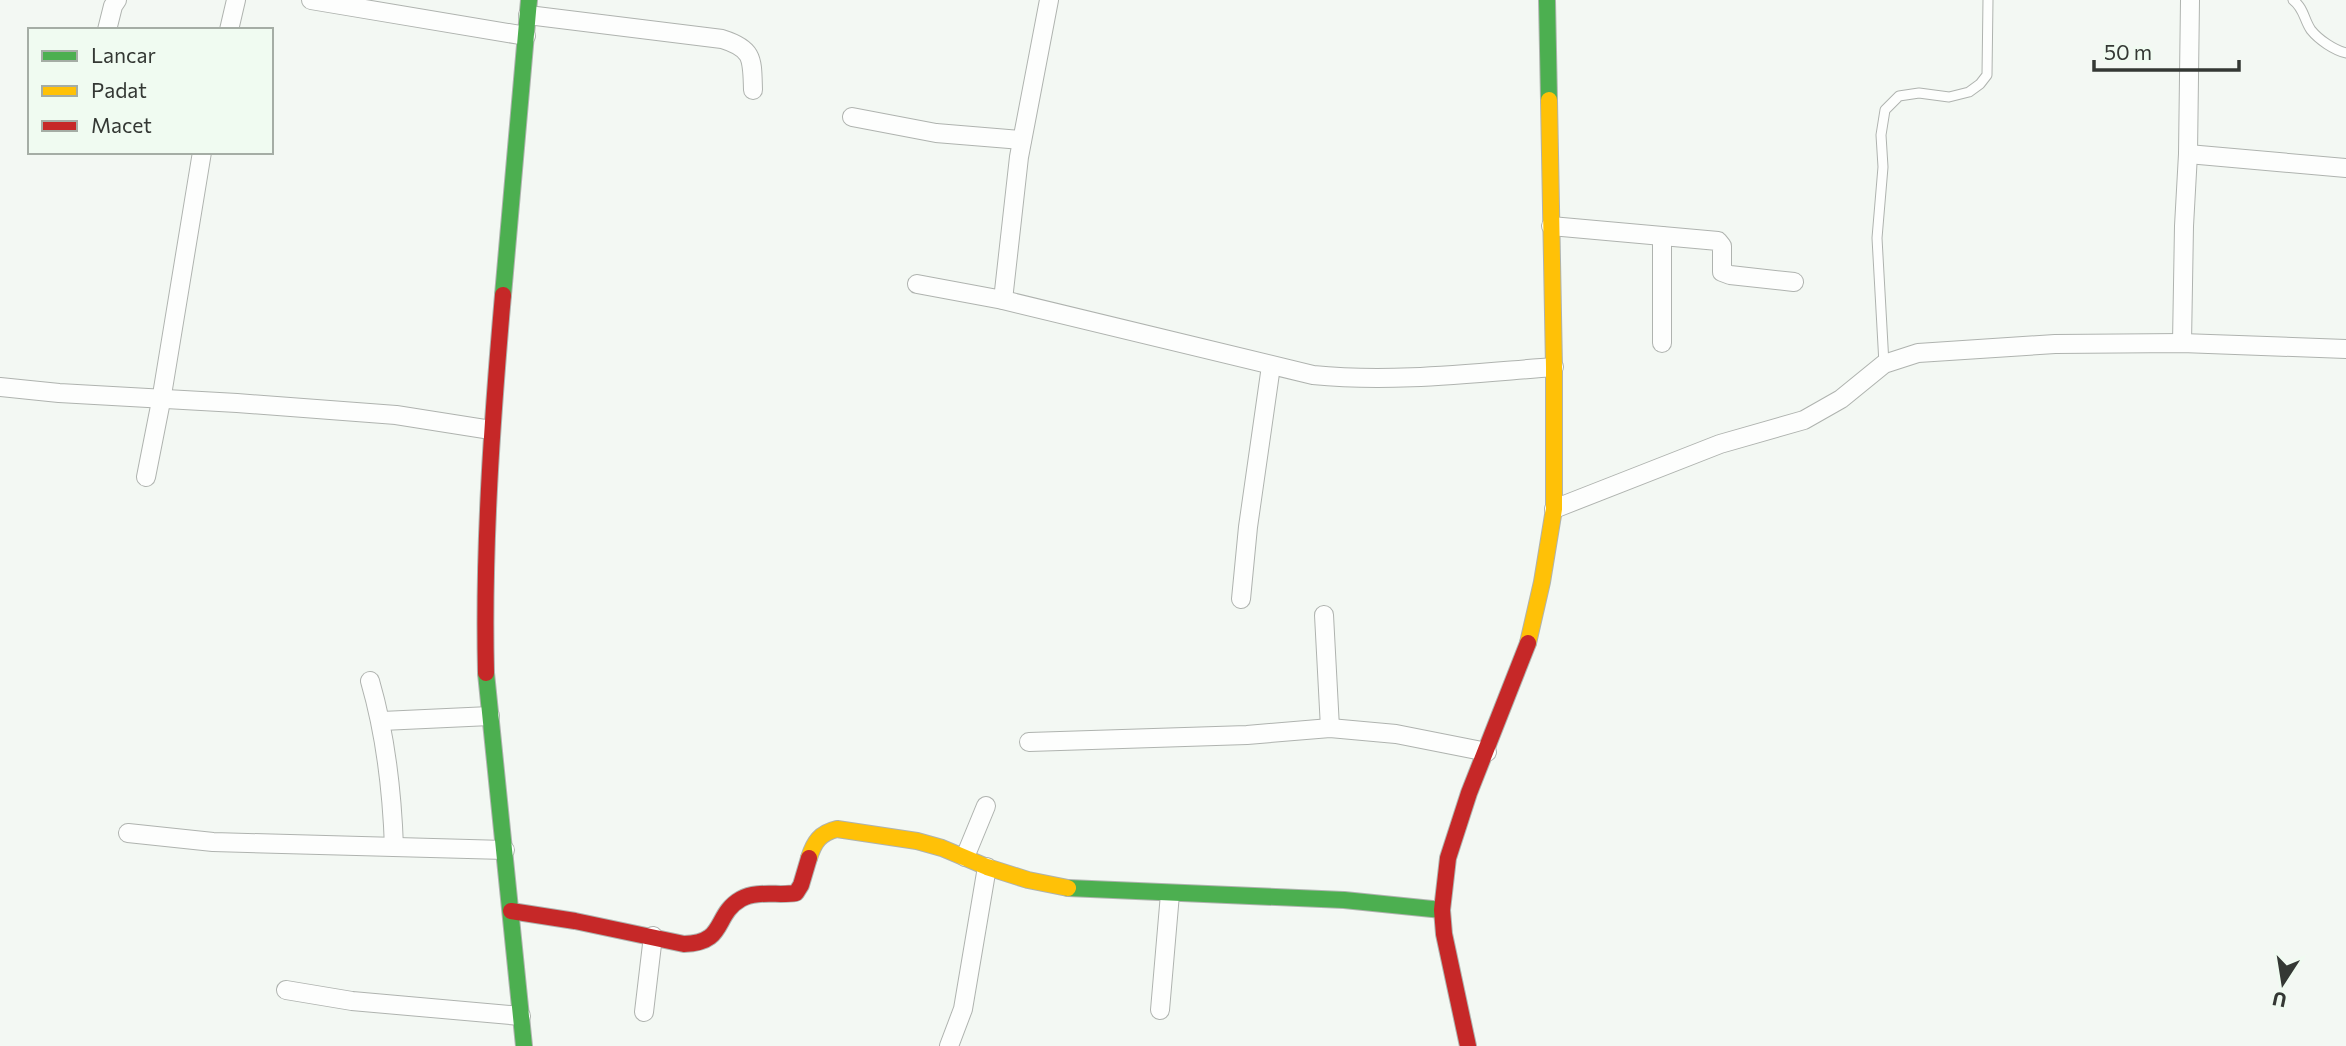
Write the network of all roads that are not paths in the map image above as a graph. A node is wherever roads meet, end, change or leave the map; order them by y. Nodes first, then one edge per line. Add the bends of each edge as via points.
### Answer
1 (122, 0) edge
2 (236, 0) edge
3 (311, 0) edge
4 (1049, 0) edge
5 (1547, 0) edge
6 (1988, 0) edge
7 (2190, 0) edge
8 (2293, 0) edge
9 (528, 7) edge
10 (108, 28) edge
11 (229, 28) edge
12 (526, 36) junction
13 (2346, 53) edge
14 (752, 90) dead end
15 (852, 117) dead end
16 (1022, 140) junction
17 (202, 154) edge
18 (2188, 154) junction
19 (2346, 168) edge
20 (1550, 226) junction
21 (1662, 236) junction
22 (1794, 282) dead end
23 (916, 284) dead end
24 (1003, 300) junction
25 (2182, 342) junction
26 (1661, 343) dead end
27 (2346, 349) edge
28 (1884, 364) junction
29 (1271, 366) junction
30 (1554, 367) junction
31 (0, 387) edge
32 (161, 401) junction
33 (491, 430) junction
34 (146, 477) dead end
35 (1554, 509) junction
36 (1241, 600) dead end
37 (1324, 615) dead end
38 (370, 681) dead end
39 (491, 716) junction
40 (382, 721) junction
41 (1330, 728) junction
42 (1029, 741) dead end
43 (1487, 752) junction
44 (986, 806) dead end
45 (128, 833) dead end
46 (394, 847) junction
47 (505, 850) junction
48 (964, 857) junction
49 (987, 867) junction
50 (1170, 894) junction
51 (1442, 910) junction
52 (511, 911) junction
53 (653, 936) junction
54 (286, 990) dead end
55 (1160, 1010) dead end
56 (644, 1013) dead end
57 (521, 1016) junction
58 (524, 1046) edge
59 (949, 1046) edge
60 (1468, 1046) edge

1 - 10 street via 113,6
2 - 11 street
3 - 12 street
4 - 16 street
5 - 20 street
6 - 28 lane via 1987,75 1980,84 1949,97 1899,96 1885,110 1877,238
7 - 18 street
8 - 13 lane via 2301,6 2312,30 2336,51
9 - 12 street
9 - 14 street via 739,45 748,54
12 - 33 street
15 - 16 street via 936,134
16 - 24 street
17 - 32 street
18 - 19 street
18 - 25 street
20 - 21 street
20 - 30 street
21 - 22 street via 1718,241 1723,246 1722,272 1730,275
21 - 26 street
23 - 24 street
24 - 29 street
25 - 27 street
25 - 28 street via 1918,353
28 - 35 street via 1841,400 1804,419 1720,444
29 - 30 street via 1352,379
29 - 36 street
30 - 35 street
31 - 32 street
32 - 33 street via 396,415
32 - 34 street
33 - 39 street via 484,588
35 - 43 street via 1525,653
37 - 41 street
38 - 40 street
39 - 40 street
39 - 47 street
40 - 46 street
41 - 42 street
41 - 43 street via 1396,734
43 - 51 street via 1448,859
44 - 48 street
45 - 46 street via 213,842
46 - 47 street
47 - 52 street
48 - 49 street
48 - 53 street via 917,841 826,831 813,845 796,893 741,898 702,943 684,944
49 - 50 street via 1068,888
49 - 59 street via 962,1009
50 - 51 street via 1344,900
50 - 55 street
51 - 60 street
52 - 53 street
52 - 57 street
53 - 56 street
54 - 57 street
57 - 58 street

